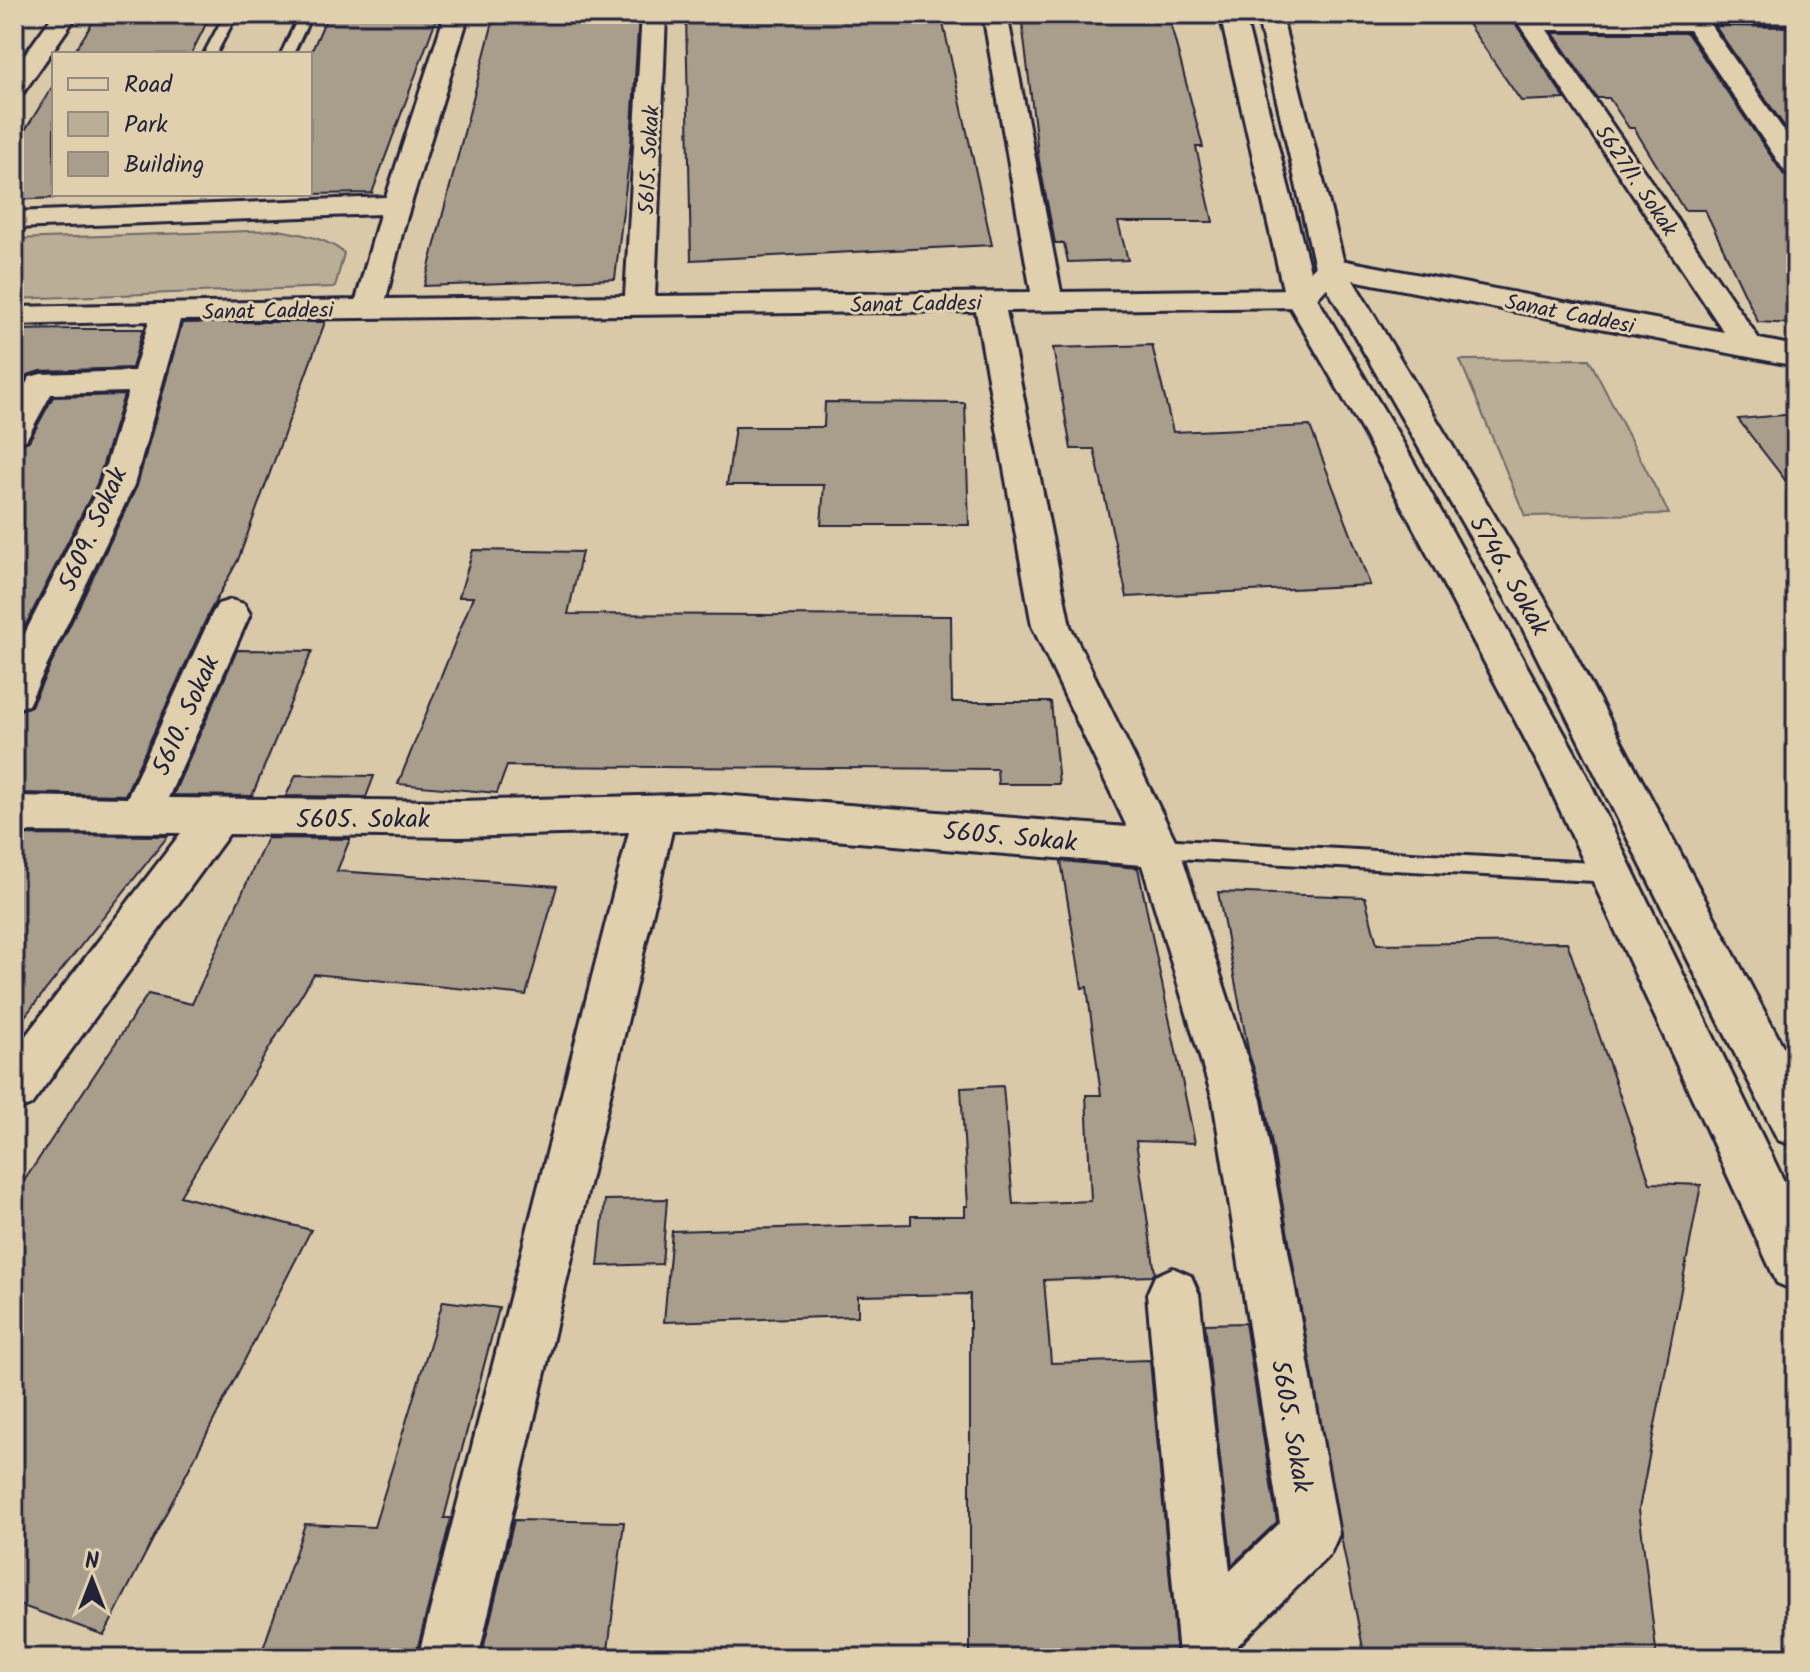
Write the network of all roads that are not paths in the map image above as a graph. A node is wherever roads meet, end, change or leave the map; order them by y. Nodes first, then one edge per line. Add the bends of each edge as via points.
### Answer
1 (66, 14) edge
2 (231, 14) edge
3 (306, 14) edge
4 (457, 14) edge
5 (654, 14) edge
6 (995, 14) edge
7 (1232, 14) edge
8 (1269, 14) edge
9 (1796, 17) edge
10 (1528, 18) edge
11 (1693, 18) edge
12 (211, 52) edge
13 (288, 52) edge
14 (14, 88) edge
15 (1796, 167) edge
16 (397, 205) junction
17 (14, 220) edge
18 (1330, 267) junction
19 (1301, 298) junction
20 (1048, 301) junction
21 (989, 302) junction
22 (640, 306) junction
23 (369, 309) junction
24 (167, 311) junction
25 (14, 316) edge
26 (1749, 347) junction
27 (1796, 356) edge
28 (145, 381) junction
29 (27, 384) edge
30 (14, 432) edge
31 (231, 614) dead end
32 (14, 694) edge
33 (655, 813) junction
34 (14, 814) edge
35 (139, 817) junction
36 (218, 817) junction
37 (1158, 848) junction
38 (1612, 873) junction
39 (14, 1089) edge
40 (1796, 1122) edge
41 (1796, 1264) edge
42 (1173, 1294) dead end
43 (1208, 1646) edge
44 (448, 1658) edge

1 - 14 street
2 - 12 lane
3 - 13 lane
4 - 16 street
5 - 22 street, 5615. Sokak
6 - 20 street
7 - 19 street
8 - 18 street, 5746. Sokak
9 - 11 street
10 - 11 street
10 - 26 street, 5627/1. Sokak
11 - 15 street
16 - 17 street
16 - 23 street
18 - 19 street
18 - 26 street, Sanat Caddesi
18 - 40 street, 5746. Sokak via 1539,623
19 - 20 street, Sanat Caddesi
19 - 38 street via 1564,772
20 - 21 street, Sanat Caddesi
21 - 22 street, Sanat Caddesi
21 - 37 street via 1051,626
22 - 23 street, Sanat Caddesi
23 - 24 street, Sanat Caddesi
24 - 25 street, Sanat Caddesi
24 - 28 street, 5609. Sokak
26 - 27 street, Sanat Caddesi
28 - 29 street
28 - 32 street, 5609. Sokak via 117,485
29 - 30 street
31 - 35 street, 5610. Sokak
33 - 36 street, 5605. Sokak via 460,819
33 - 37 street, 5605. Sokak via 709,812
33 - 44 street
34 - 35 street, 5605. Sokak
35 - 36 street, 5605. Sokak
36 - 39 street
37 - 38 lane
37 - 43 street, 5605. Sokak via 1237,1100 1310,1534
38 - 41 street
42 - 43 street

